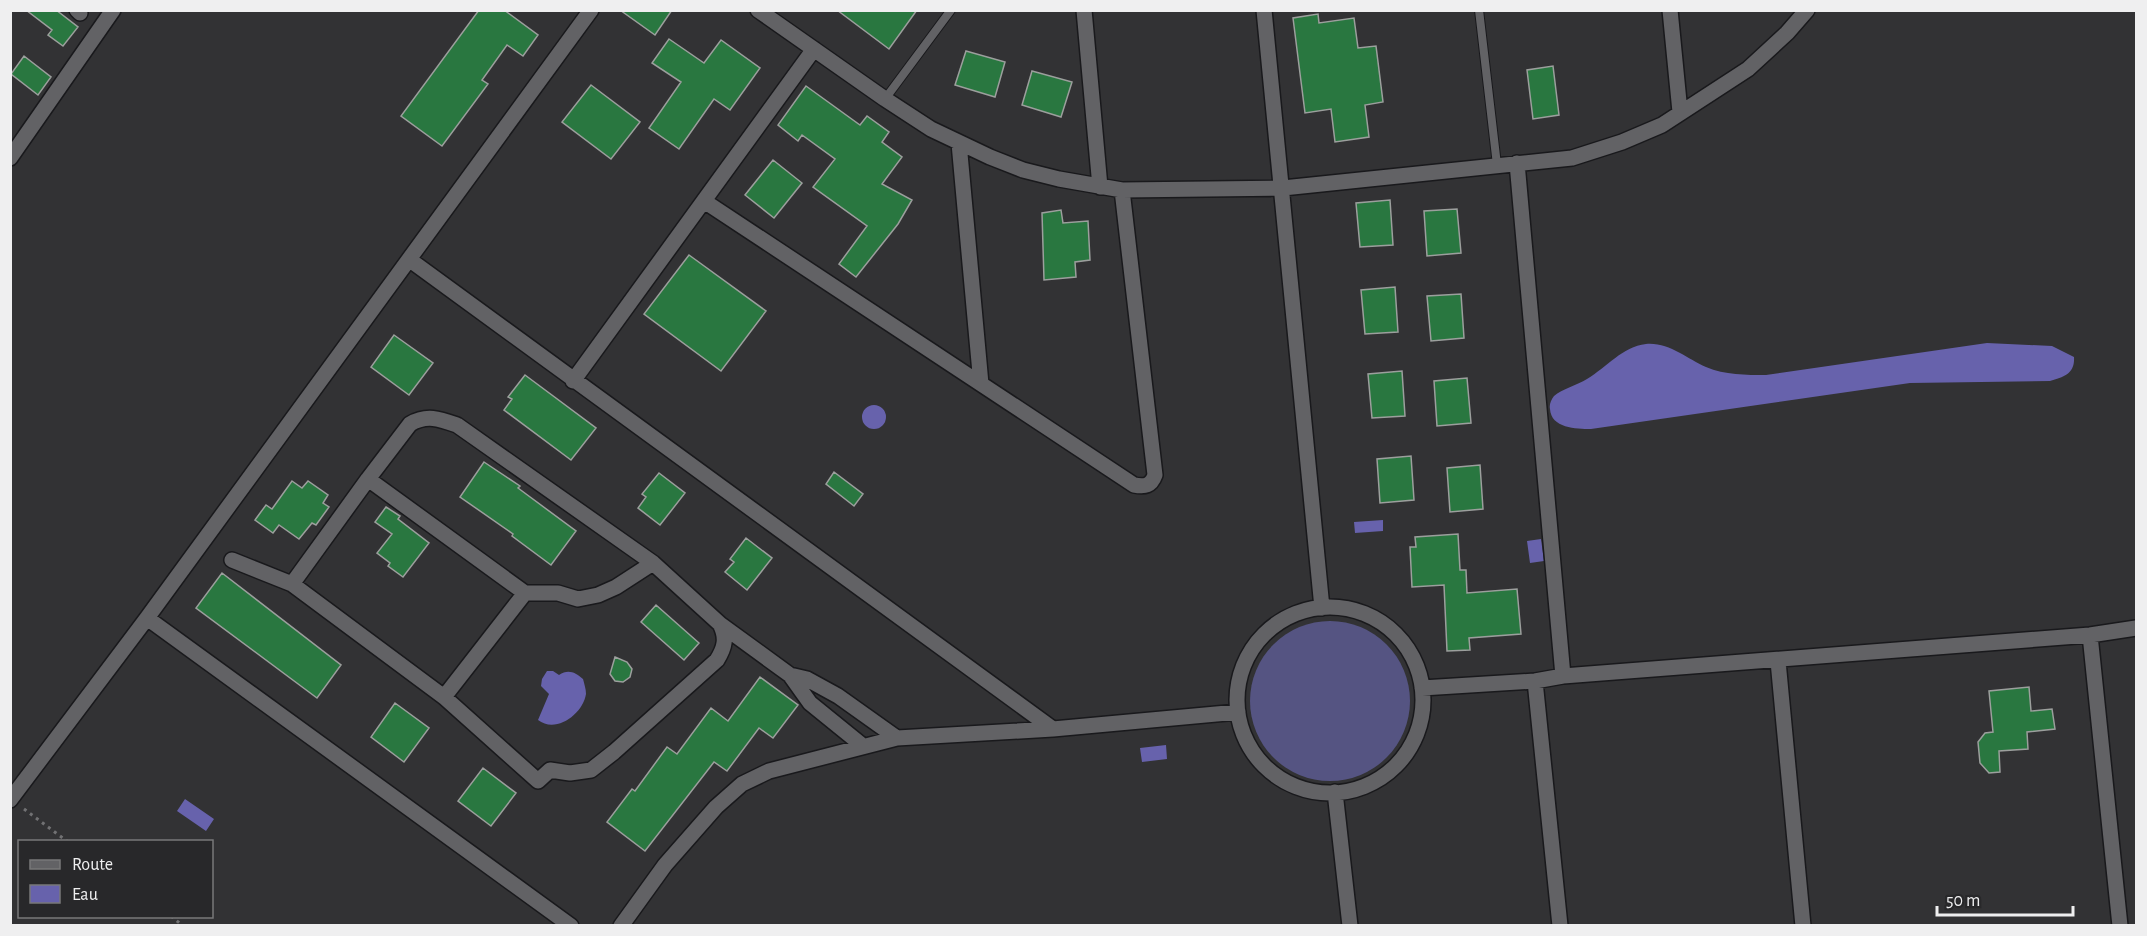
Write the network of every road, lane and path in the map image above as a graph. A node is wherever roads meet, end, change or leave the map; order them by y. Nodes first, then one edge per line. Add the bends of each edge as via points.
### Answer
1 (113, 10) edge
2 (591, 10) edge
3 (758, 10) edge
4 (951, 10) edge
5 (1084, 10) edge
6 (1264, 10) edge
7 (1479, 10) edge
8 (1670, 10) edge
9 (1807, 10) edge
10 (814, 49) junction
11 (885, 99) junction
12 (1680, 112) junction
13 (959, 143) junction
14 (10, 158) edge
15 (1517, 163) junction
16 (1497, 165) junction
17 (1100, 187) junction
18 (1282, 188) junction
19 (1122, 190) junction
20 (704, 201) junction
21 (410, 260) junction
22 (573, 381) junction
23 (981, 384) junction
24 (368, 478) junction
25 (232, 560) dead end
26 (652, 563) junction
27 (292, 584) junction
28 (525, 593) junction
29 (1322, 608) junction
30 (147, 618) junction
31 (720, 624) junction
32 (2136, 628) edge
33 (2090, 635) junction
34 (1778, 661) junction
35 (789, 675) junction
36 (1563, 676) junction
37 (1535, 681) junction
38 (1422, 688) junction
39 (444, 697) junction
40 (1238, 712) junction
41 (1053, 729) junction
42 (897, 738) junction
43 (863, 747) junction
44 (1335, 792) junction
45 (11, 800) edge
46 (65, 840) edge
47 (1346, 925) edge
48 (571, 926) edge
49 (621, 926) edge
50 (1560, 926) edge
51 (1803, 926) edge
52 (2120, 926) edge

1 - 14 street
2 - 21 street
3 - 10 street
4 - 11 lane
5 - 17 street
6 - 18 street
7 - 16 lane
8 - 12 street
9 - 12 street via 1748,69
10 - 11 street
10 - 20 street
11 - 13 street
12 - 15 street via 1662,125 1623,142 1572,158
13 - 17 street via 1023,170
13 - 23 street
15 - 16 street
15 - 36 street
16 - 18 street
17 - 19 street
18 - 19 street
18 - 29 street
19 - 23 street via 1153,447 1153,482 1134,485
20 - 22 street
20 - 23 street
21 - 22 street
21 - 30 street
22 - 41 street
24 - 26 street via 410,424 436,417 457,425
24 - 27 street
24 - 28 street
25 - 27 street
26 - 28 street via 598,595 578,599
26 - 31 street
27 - 39 street
28 - 39 street
29 - 38 street via 1366,614 1393,631 1412,657
29 - 40 street via 1287,617 1257,644 1244,664
30 - 45 street
30 - 48 street
31 - 35 street
31 - 39 street via 725,641 717,660 591,770 550,770 538,781
32 - 33 street
33 - 34 street
33 - 52 street
34 - 36 street
34 - 51 street
35 - 42 street via 807,679 838,696
35 - 43 street via 810,703
36 - 37 street
37 - 38 street
37 - 50 street
38 - 44 street via 1415,735 1398,762 1372,782
40 - 41 street
40 - 44 street via 1248,743 1267,768 1294,786
41 - 42 street
42 - 43 street
43 - 49 street via 769,771 742,784 689,836
44 - 47 street
45 - 46 path

